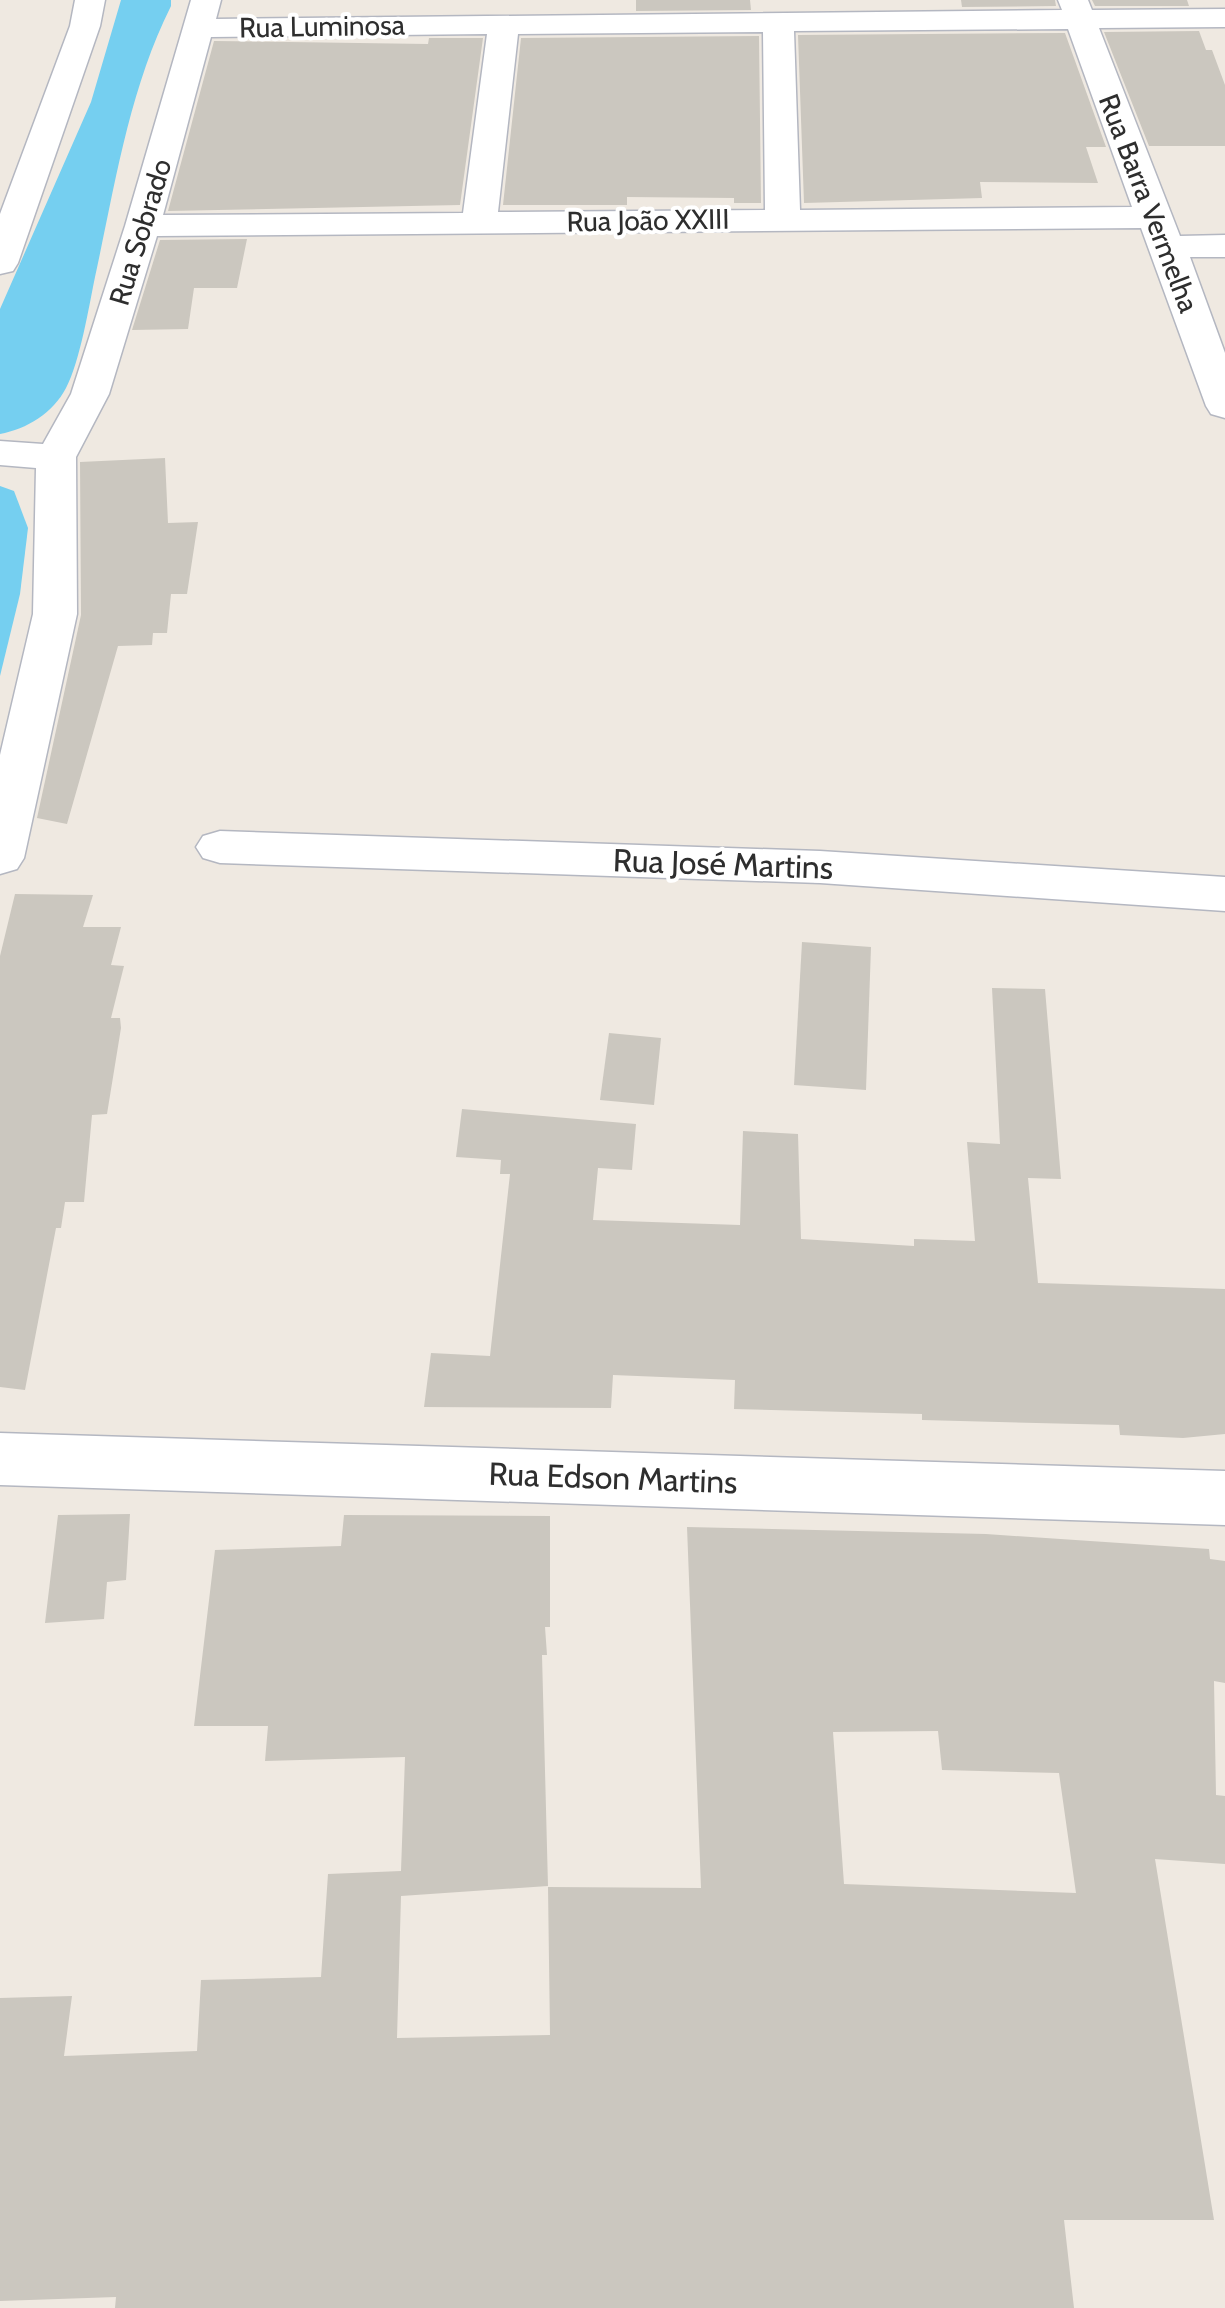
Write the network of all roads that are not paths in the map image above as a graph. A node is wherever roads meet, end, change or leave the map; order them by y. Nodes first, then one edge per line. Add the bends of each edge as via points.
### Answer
1 (90, 0) edge
2 (1076, 9) edge
3 (202, 14) edge
4 (1225, 18) edge
5 (778, 21) junction
6 (504, 24) junction
7 (782, 218) junction
8 (478, 223) junction
9 (143, 226) junction
10 (1161, 232) junction
11 (1225, 246) edge
12 (0, 263) edge
13 (1225, 406) edge
14 (0, 453) edge
15 (56, 456) junction
16 (220, 847) dead end
17 (0, 858) edge
18 (1225, 894) edge
19 (0, 1459) edge
20 (1225, 1498) edge

1 - 12 street
2 - 4 street, Rua Luminosa
2 - 5 street, Rua Luminosa
2 - 10 street, Rua Barra Vermelha
3 - 6 street, Rua Luminosa
3 - 9 street, Rua Sobrado
5 - 6 street, Rua Luminosa
5 - 7 street
6 - 8 street
7 - 8 street, Rua João XXIII
7 - 10 street, Rua João XXIII
8 - 9 street, Rua João XXIII
9 - 15 street, Rua Sobrado via 90,394
10 - 11 street, Rua João XXIII
10 - 13 street, Rua Barra Vermelha
14 - 15 street
15 - 17 street, Rua Sobrado via 55,614
16 - 18 street, Rua José Martins via 820,866
19 - 20 street, Rua Edson Martins

